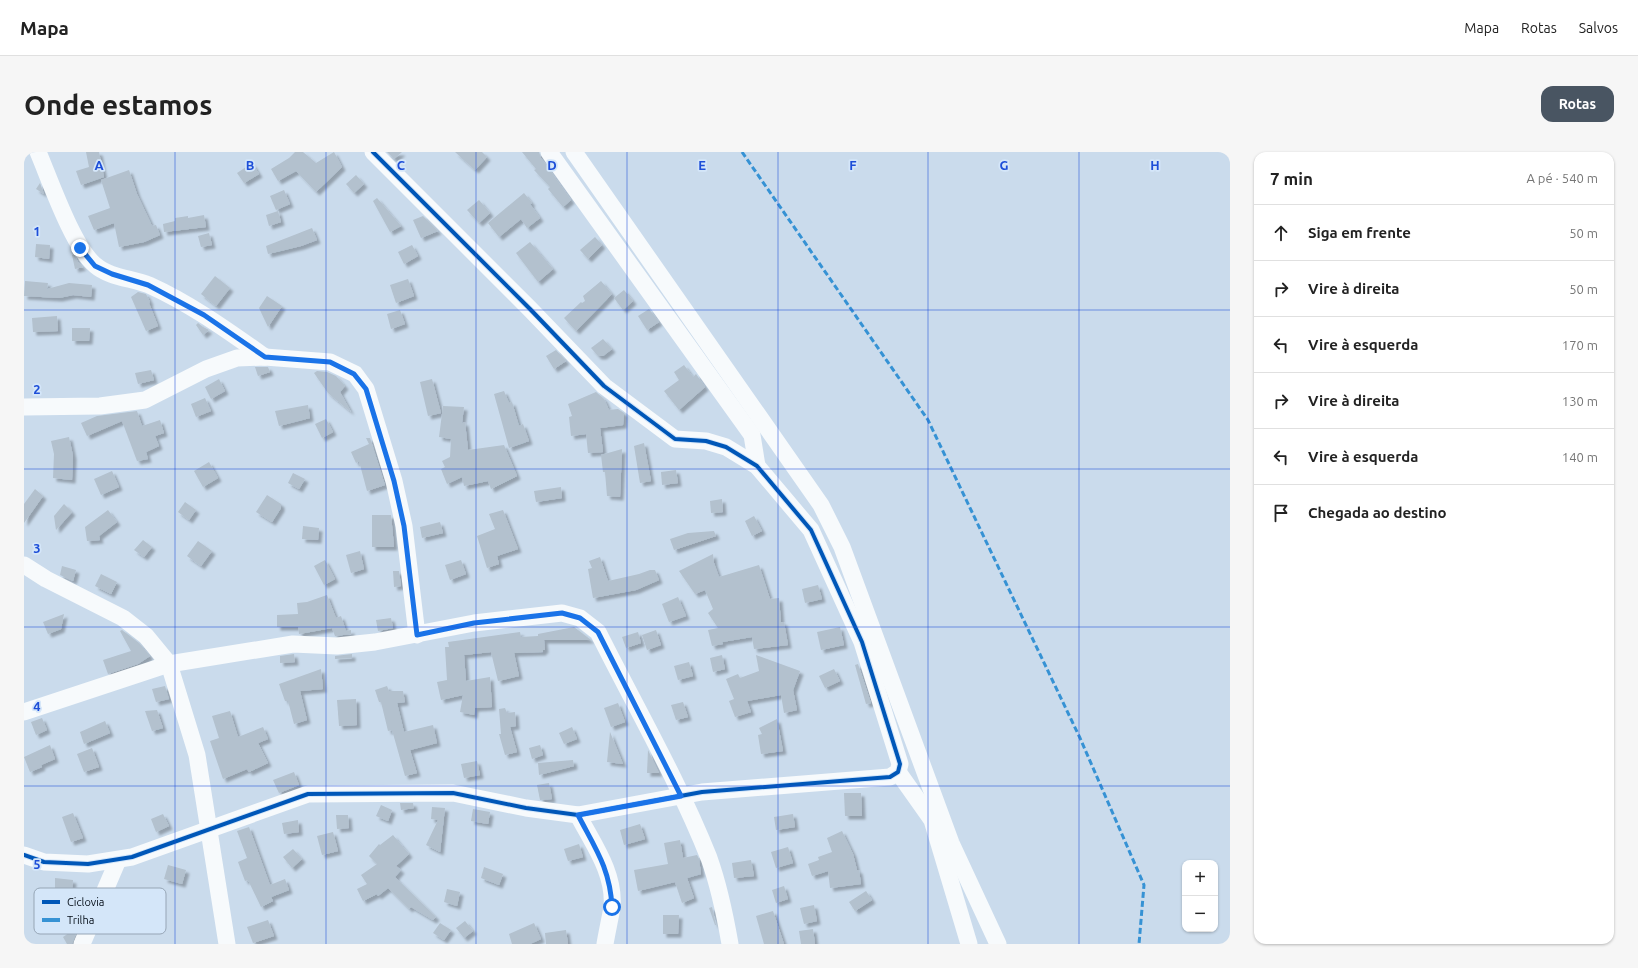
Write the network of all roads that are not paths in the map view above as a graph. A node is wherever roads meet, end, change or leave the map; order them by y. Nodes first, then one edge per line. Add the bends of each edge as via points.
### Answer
1 (38, 152) edge
2 (373, 152) edge
3 (549, 152) edge
4 (574, 152) edge
5 (265, 357) junction
6 (24, 407) edge
7 (757, 466) junction
8 (24, 565) edge
9 (417, 635) junction
10 (169, 664) junction
11 (24, 712) edge
12 (898, 772) junction
13 (681, 796) junction
14 (578, 815) junction
15 (209, 830) junction
16 (24, 856) edge
17 (118, 860) junction
18 (106, 888) edge
19 (86, 934) edge
20 (82, 944) edge
21 (227, 944) edge
22 (605, 944) edge
23 (730, 944) edge
24 (969, 944) edge
25 (998, 944) edge

1 - 5 street via 80,248 95,266 148,285 204,315
2 - 7 street via 604,386 675,439 706,441 726,447
3 - 7 street via 752,435
4 - 25 street via 832,523 951,843
5 - 6 street via 237,358 206,369 145,400 100,406
5 - 9 street via 330,362 354,374 366,389 380,430 404,526
7 - 12 street via 811,530 859,635 900,764
8 - 10 street via 123,618 146,636
9 - 10 street via 337,646 293,644
9 - 13 street via 474,623 536,615 562,613 580,618 598,632
10 - 11 street
10 - 15 street via 197,755
12 - 13 street via 890,777 702,792
12 - 24 street via 932,820
13 - 14 street
13 - 23 street via 709,859 723,905
14 - 15 street via 526,808 453,793 308,794
14 - 22 street via 607,870 611,886 612,907
15 - 17 street via 132,858
15 - 21 street
16 - 17 street via 44,862 88,864
17 - 18 street
19 - 20 street

